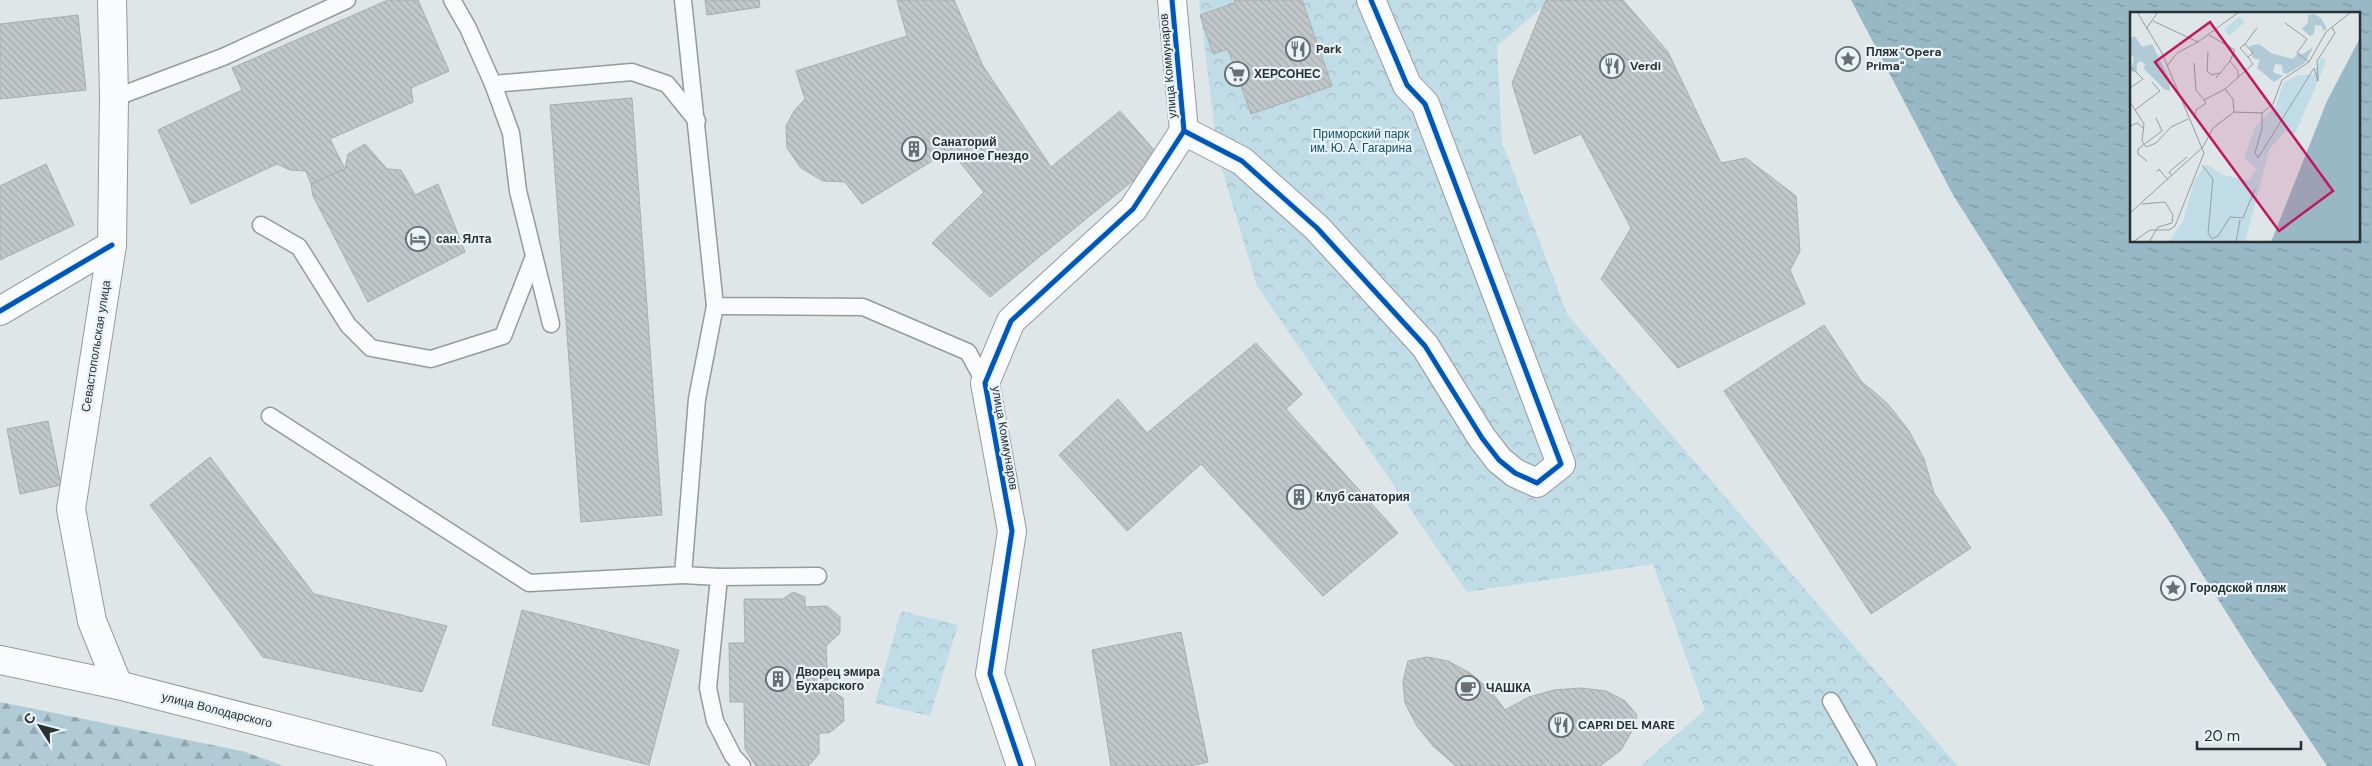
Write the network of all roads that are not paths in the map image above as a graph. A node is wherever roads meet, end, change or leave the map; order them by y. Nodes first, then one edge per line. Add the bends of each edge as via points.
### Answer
1 (112, 0) edge
2 (347, 0) edge
3 (452, 0) edge
4 (683, 0) edge
5 (1172, 0) edge
6 (1371, 0) edge
7 (494, 84) junction
8 (114, 98) junction
9 (697, 121) junction
10 (1184, 131) junction
11 (261, 225) dead end
12 (112, 245) junction
13 (533, 258) junction
14 (715, 306) junction
15 (0, 311) edge
16 (551, 324) dead end
17 (985, 384) junction
18 (270, 416) dead end
19 (683, 575) junction
20 (818, 576) dead end
21 (719, 577) junction
22 (0, 660) edge
23 (118, 685) junction
24 (1831, 701) dead end
25 (432, 766) edge
26 (742, 766) edge
27 (1021, 766) edge
28 (1868, 766) edge

1 - 8 street, Севастопольская улица
2 - 8 lane via 223,57
3 - 7 lane
4 - 9 lane
5 - 10 street, улица Коммунаров
6 - 10 street via 1407,85 1424,104 1561,464 1537,482 1515,473 1499,460 1425,346 1317,228 1242,161
7 - 9 lane via 632,72 667,84
7 - 13 lane via 511,133 518,191
8 - 12 street, Севастопольская улица
9 - 14 lane
10 - 17 street, улица Коммунаров via 1133,209 1011,321
11 - 13 lane via 299,248 348,324 371,348 431,359 502,336
12 - 15 street
12 - 23 street, Севастопольская улица via 71,509 92,621
13 - 16 lane
14 - 17 lane via 863,307 968,352
14 - 19 lane via 697,399
17 - 27 street, улица Коммунаров via 1012,531 990,674
18 - 19 lane via 529,583
19 - 21 lane
20 - 21 lane
21 - 26 lane via 708,688 715,721 733,756
22 - 23 street, улица Володарского
23 - 25 street, улица Володарского
24 - 28 lane

